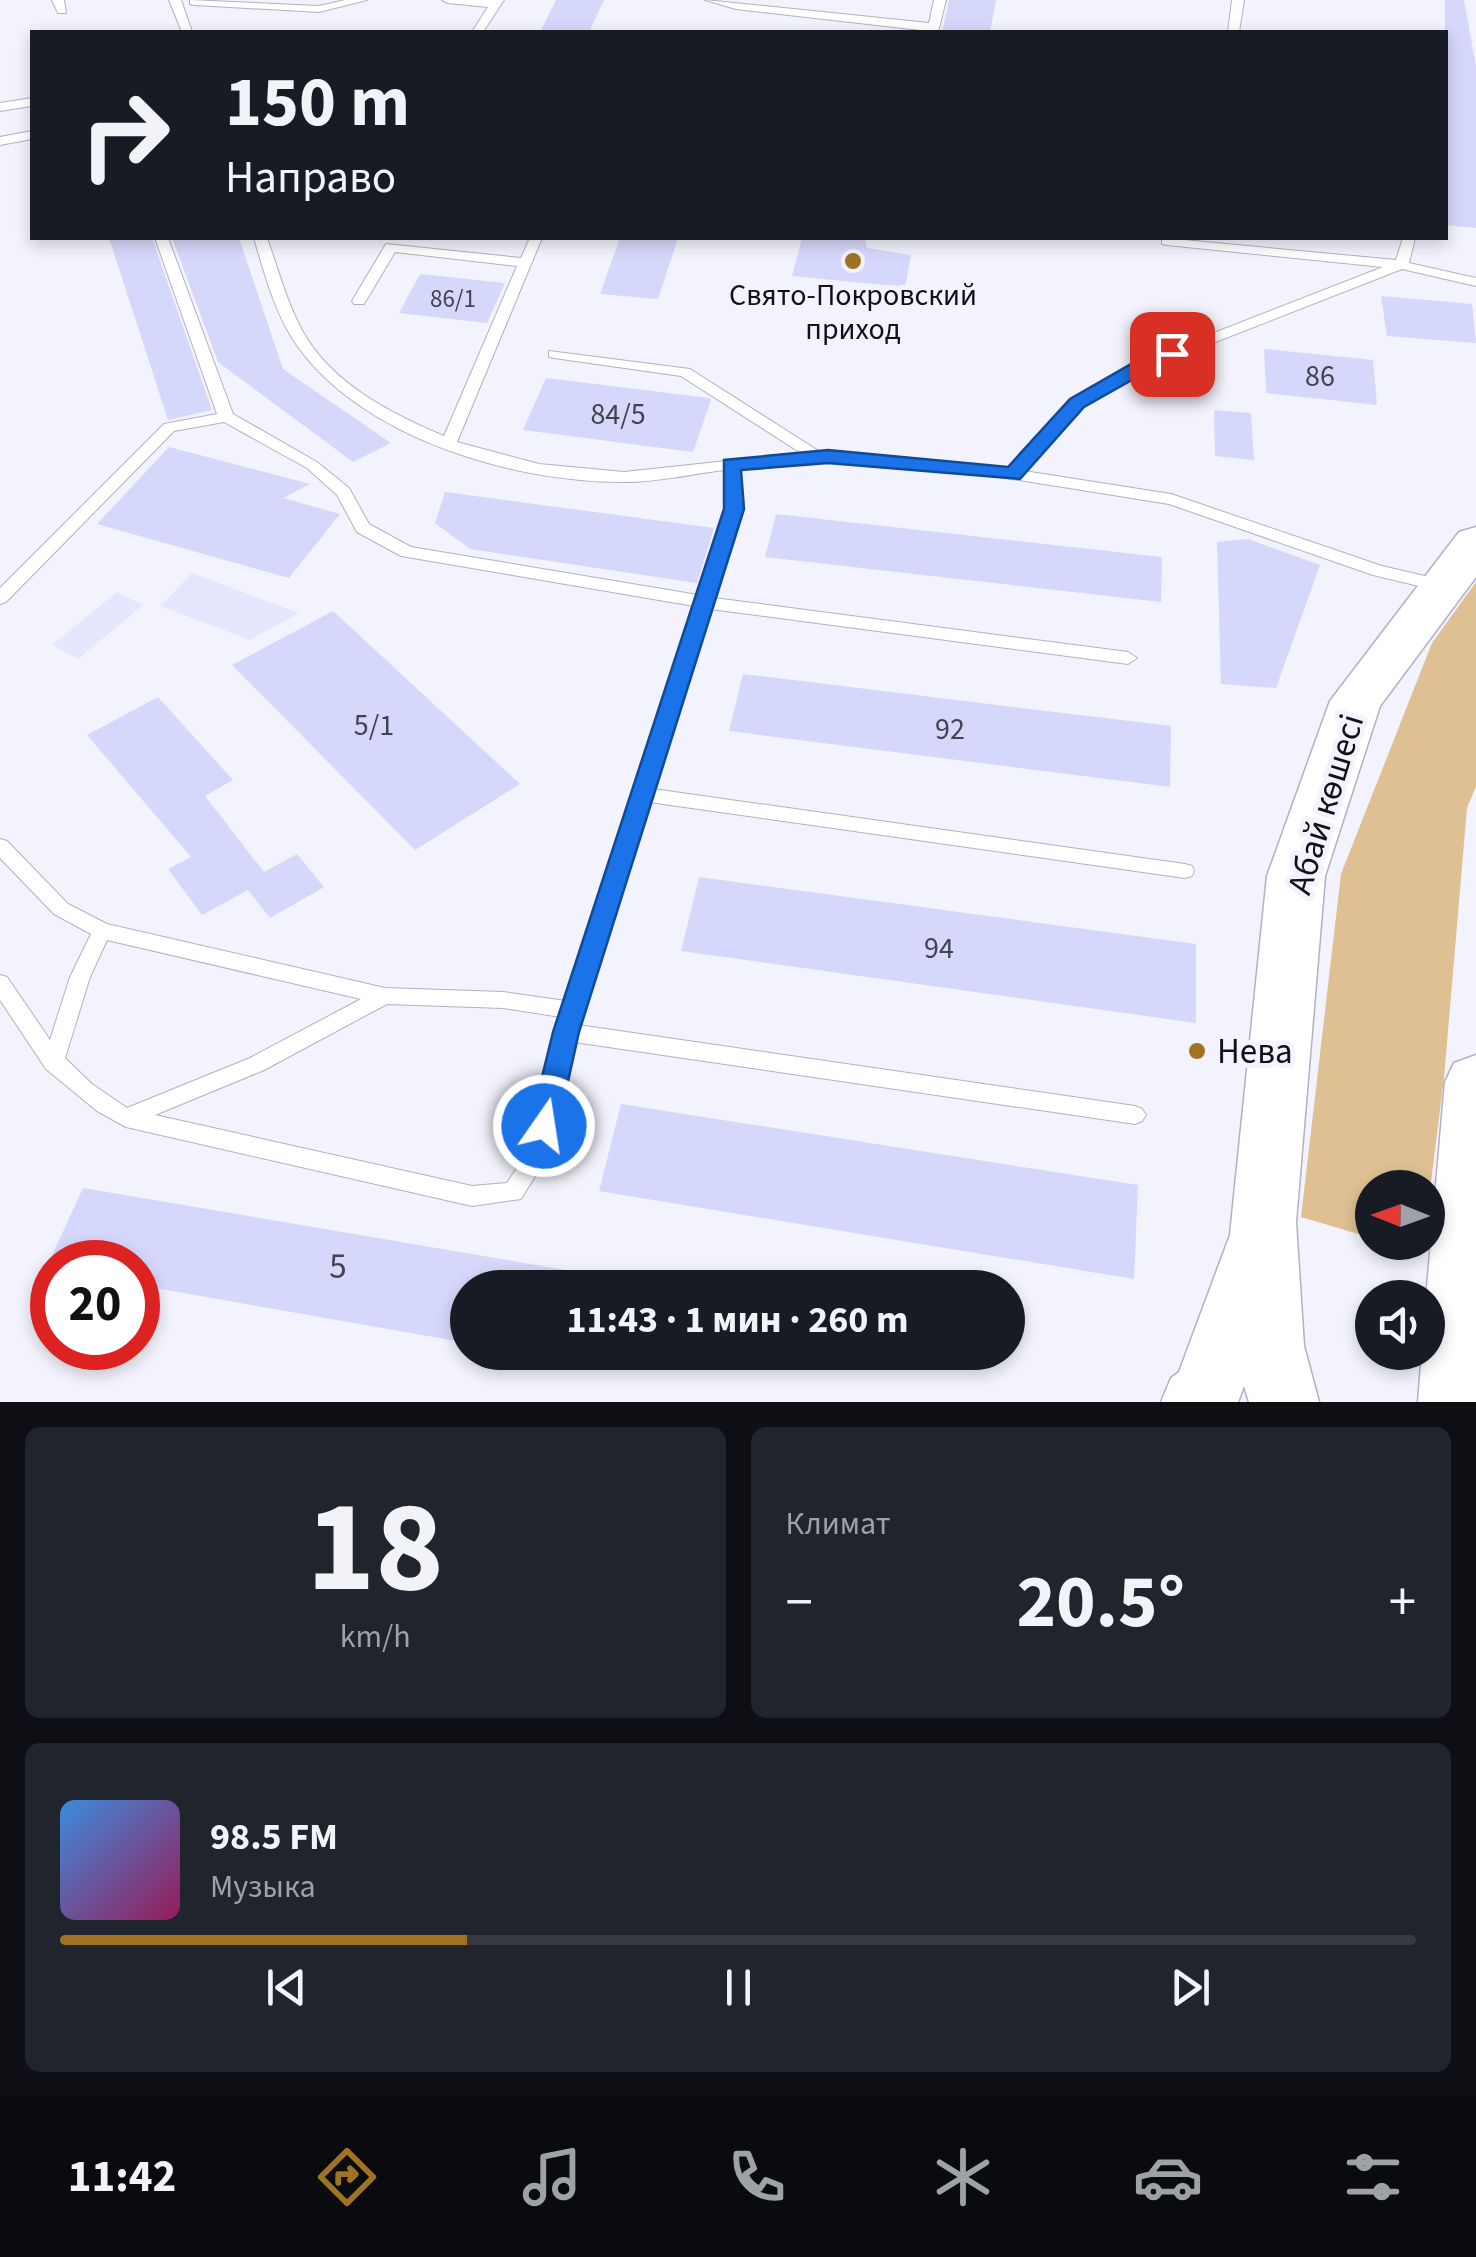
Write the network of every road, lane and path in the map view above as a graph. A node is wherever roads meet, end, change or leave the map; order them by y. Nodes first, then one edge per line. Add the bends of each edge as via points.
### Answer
1 (175, 0) edge
2 (360, 0) edge
3 (448, 0) edge
4 (711, 0) edge
5 (838, 0) edge
6 (940, 0) edge
7 (1238, 0) edge
8 (195, 1) edge
9 (497, 2) edge
10 (182, 17) junction
11 (853, 19) junction
12 (187, 30) edge
13 (479, 30) edge
14 (933, 30) edge
15 (1234, 30) edge
16 (30, 102) edge
17 (0, 107) edge
18 (30, 135) edge
19 (0, 141) edge
20 (162, 240) edge
21 (261, 240) edge
22 (535, 240) edge
23 (1407, 240) edge
24 (1167, 241) dead end
25 (525, 263) junction
26 (1401, 265) junction
27 (1476, 282) edge
28 (360, 301) dead end
29 (554, 354) dead end
30 (226, 417) junction
31 (449, 442) junction
32 (817, 457) junction
33 (731, 464) junction
34 (1013, 474) junction
35 (1460, 564) edge
36 (0, 598) edge
37 (704, 602) junction
38 (1128, 658) dead end
39 (643, 794) junction
40 (0, 846) edge
41 (1184, 871) dead end
42 (102, 931) junction
43 (0, 983) edge
44 (385, 996) junction
45 (573, 1010) junction
46 (566, 1032) junction
47 (53, 1063) junction
48 (1476, 1082) edge
49 (1135, 1116) dead end
50 (126, 1118) junction
51 (1263, 1222) junction
52 (1438, 1400) edge
53 (1196, 1402) edge
54 (1284, 1402) edge

1 - 10 lane
2 - 8 lane via 319,10
3 - 9 lane
4 - 11 lane
5 - 11 lane
6 - 14 lane
7 - 15 lane
8 - 10 lane
9 - 13 lane
10 - 12 lane
11 - 14 lane
16 - 17 lane
18 - 19 lane
20 - 30 lane
21 - 31 lane via 300,341 332,378 384,415
22 - 25 lane
23 - 26 lane
24 - 26 lane
25 - 28 lane via 391,247
25 - 31 lane
26 - 27 lane
26 - 34 lane via 1140,368 1077,403
29 - 32 lane via 685,372
30 - 36 lane via 168,427
30 - 37 lane via 312,465 343,492 363,528 407,552
31 - 33 lane via 522,466 625,476
32 - 33 lane
32 - 34 lane
33 - 37 lane via 734,509
34 - 35 lane via 1171,500 1380,570
35 - 51 street, Абай көшесі via 1356,702 1296,876
37 - 38 lane
37 - 39 lane
39 - 41 lane
39 - 45 lane
40 - 42 lane via 61,909
42 - 44 lane
42 - 47 lane
43 - 47 lane
44 - 45 lane
44 - 50 lane via 257,1064
45 - 46 lane
46 - 49 lane
46 - 50 lane via 536,1157 513,1192 472,1196
47 - 50 lane via 91,1099
48 - 52 street
51 - 53 street via 1206,1396
51 - 54 street, Абай көшесі via 1269,1346

